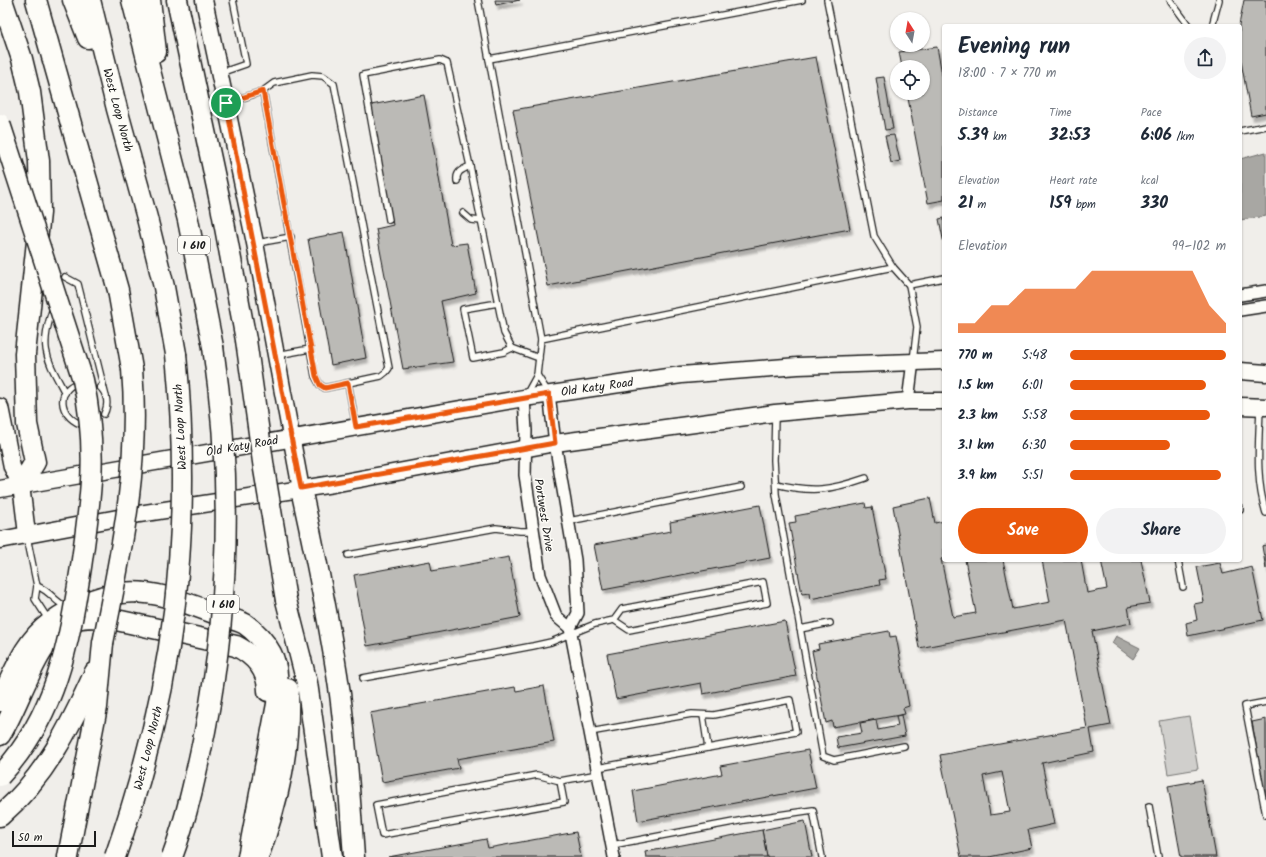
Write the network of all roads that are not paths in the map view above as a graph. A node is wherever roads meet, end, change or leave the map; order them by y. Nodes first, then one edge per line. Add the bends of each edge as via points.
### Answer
1 (2, 0) edge
2 (36, 0) edge
3 (73, 0) edge
4 (90, 0) edge
5 (132, 0) edge
6 (150, 0) edge
7 (177, 0) edge
8 (204, 0) edge
9 (233, 0) edge
10 (478, 0) edge
11 (802, 0) edge
12 (827, 0) edge
13 (1170, 0) edge
14 (1219, 0) edge
15 (1188, 24) edge
16 (1213, 24) edge
17 (489, 59) junction
18 (220, 73) junction
19 (263, 91) junction
20 (226, 103) junction
21 (117, 109) junction
22 (0, 124) edge
23 (1266, 126) edge
24 (1242, 131) edge
25 (169, 145) junction
26 (470, 166) junction
27 (457, 181) dead end
28 (463, 213) dead end
29 (389, 220) dead end
30 (482, 221) junction
31 (290, 237) junction
32 (255, 243) junction
33 (893, 267) junction
34 (65, 277) dead end
35 (942, 278) edge
36 (909, 285) junction
37 (1266, 291) edge
38 (1242, 295) edge
39 (498, 303) junction
40 (53, 306) dead end
41 (1266, 306) edge
42 (1242, 310) edge
43 (541, 339) junction
44 (512, 348) junction
45 (310, 349) junction
46 (276, 355) junction
47 (539, 358) junction
48 (913, 361) junction
49 (942, 361) edge
50 (1242, 371) edge
51 (1266, 373) edge
52 (537, 375) junction
53 (78, 383) dead end
54 (348, 383) junction
55 (100, 387) dead end
56 (65, 393) junction
57 (549, 394) junction
58 (106, 397) junction
59 (524, 398) junction
60 (908, 401) junction
61 (942, 401) edge
62 (1242, 406) edge
63 (0, 407) edge
64 (1263, 407) edge
65 (775, 413) junction
66 (104, 414) dead end
67 (84, 425) dead end
68 (356, 427) junction
69 (292, 438) junction
70 (555, 443) junction
71 (526, 448) junction
72 (866, 478) dead end
73 (776, 484) junction
74 (21, 485) junction
75 (741, 487) dead end
76 (301, 488) junction
77 (0, 489) edge
78 (1266, 513) edge
79 (568, 521) junction
80 (533, 530) junction
81 (27, 534) junction
82 (0, 540) edge
83 (348, 555) dead end
84 (1178, 562) edge
85 (37, 586) junction
86 (1183, 587) dead end
87 (286, 600) junction
88 (73, 609) junction
89 (614, 620) junction
90 (830, 623) dead end
91 (54, 627) junction
92 (800, 629) junction
93 (570, 630) junction
94 (102, 652) junction
95 (363, 678) dead end
96 (0, 701) edge
97 (1266, 702) edge
98 (703, 715) junction
99 (590, 732) junction
100 (0, 735) edge
101 (904, 746) dead end
102 (708, 748) junction
103 (598, 771) junction
104 (0, 776) edge
105 (560, 781) junction
106 (1149, 806) dead end
107 (1266, 815) edge
108 (0, 816) edge
109 (612, 845) junction
110 (68, 857) edge
111 (115, 857) edge
112 (172, 857) edge
113 (237, 857) edge
114 (248, 857) edge
115 (258, 857) edge
116 (332, 857) edge
117 (354, 857) edge
118 (614, 857) edge
119 (822, 857) edge
120 (1158, 857) edge

1 - 74 highway via 30,92 39,161 40,213 25,354 27,424 35,462
2 - 94 highway, bridge via 118,290 132,369 134,417 130,493 122,551
3 - 21 highway
4 - 21 highway, West Loop North
5 - 25 highway, I 610
6 - 25 highway
7 - 87 highway, bridge via 221,206 246,340
8 - 18 main road
9 - 18 lane via 246,64
10 - 17 lane
11 - 17 lane
12 - 33 lane via 874,236
13 - 15 lane
14 - 16 lane
17 - 43 lane
18 - 20 main road
19 - 20 lane
19 - 31 lane
19 - 54 lane via 274,84 312,75 323,76 334,84 389,368 381,376
20 - 32 main road
21 - 111 highway, West Loop North, bridge via 148,218 176,354 181,409 183,488 177,591 165,676 140,781
22 - 104 highway, bridge via 83,380 93,447 93,478 73,618 56,685 29,741
23 - 24 lane
25 - 112 highway, I 610, bridge via 193,242 214,347 226,476 227,529 223,606 212,694 199,762
26 - 27 lane via 458,172
26 - 29 lane via 447,63 440,60 363,75
26 - 30 lane
28 - 30 lane via 471,220
30 - 39 lane
31 - 32 lane
31 - 45 lane
32 - 46 main road
33 - 36 lane
33 - 43 lane
34 - 58 lane via 78,284
35 - 36 lane
36 - 48 lane via 918,327
37 - 38 street
39 - 44 lane via 504,333
39 - 44 lane via 463,309 473,358
40 - 56 lane via 46,327 46,347 48,360
41 - 42 street
43 - 47 lane
44 - 47 lane
45 - 46 lane
45 - 54 lane via 320,385 325,388
46 - 69 main road
47 - 52 lane
48 - 49 main road, Old Katy Road
48 - 57 main road, Old Katy Road via 681,375
48 - 60 street
50 - 51 main road
52 - 57 lane
52 - 59 lane
53 - 56 lane
54 - 68 lane
55 - 58 lane
56 - 67 lane via 63,407 66,414 76,423
57 - 59 main road, Old Katy Road
57 - 70 street, Portwest Drive
58 - 66 lane
59 - 68 main road, Old Katy Road
59 - 71 street, Portwest Drive
60 - 61 main road
60 - 65 main road
62 - 64 main road
63 - 74 main road via 12,467
64 - 78 lane via 1259,468 1261,497
65 - 70 main road
65 - 73 lane
68 - 69 main road, Old Katy Road
69 - 74 main road, Old Katy Road
69 - 76 main road
70 - 71 main road
70 - 79 street, Portwest Drive
71 - 76 main road
71 - 80 street, Portwest Drive via 525,475
72 - 73 lane via 826,489 810,490
73 - 92 lane
74 - 77 main road, Old Katy Road
74 - 81 main road
75 - 79 lane
76 - 81 main road
76 - 117 highway via 322,588 340,694
79 - 93 street, Portwest Drive via 575,560 578,612
80 - 83 lane via 496,528
80 - 93 street, Portwest Drive via 540,575 556,616
81 - 82 main road
81 - 85 lane
84 - 86 lane
85 - 88 lane via 48,590 64,606
85 - 91 lane via 35,599
87 - 115 highway via 288,730 277,799
87 - 116 highway via 307,683
88 - 91 highway
88 - 114 highway via 92,600 123,593 152,594 186,602 244,624 264,642 272,654 276,668 277,704
89 - 89 lane via 628,630 767,603 763,582 622,610
89 - 93 lane
90 - 92 lane
91 - 96 highway via 30,643
91 - 100 highway
91 - 113 highway via 90,617 107,618 236,646 256,660 264,672 268,686 268,702
92 - 101 lane via 823,756 834,760
93 - 95 lane via 551,642
93 - 99 street
94 - 108 highway via 65,735 25,792
94 - 110 highway via 97,707
97 - 107 lane via 1245,706
98 - 99 lane via 692,714
98 - 102 lane
98 - 102 lane via 790,700 796,732
99 - 103 street
102 - 103 lane
103 - 105 lane
103 - 109 street
105 - 105 lane via 537,775 376,805 382,835 564,802
106 - 120 lane
109 - 118 street
109 - 119 lane via 813,810

